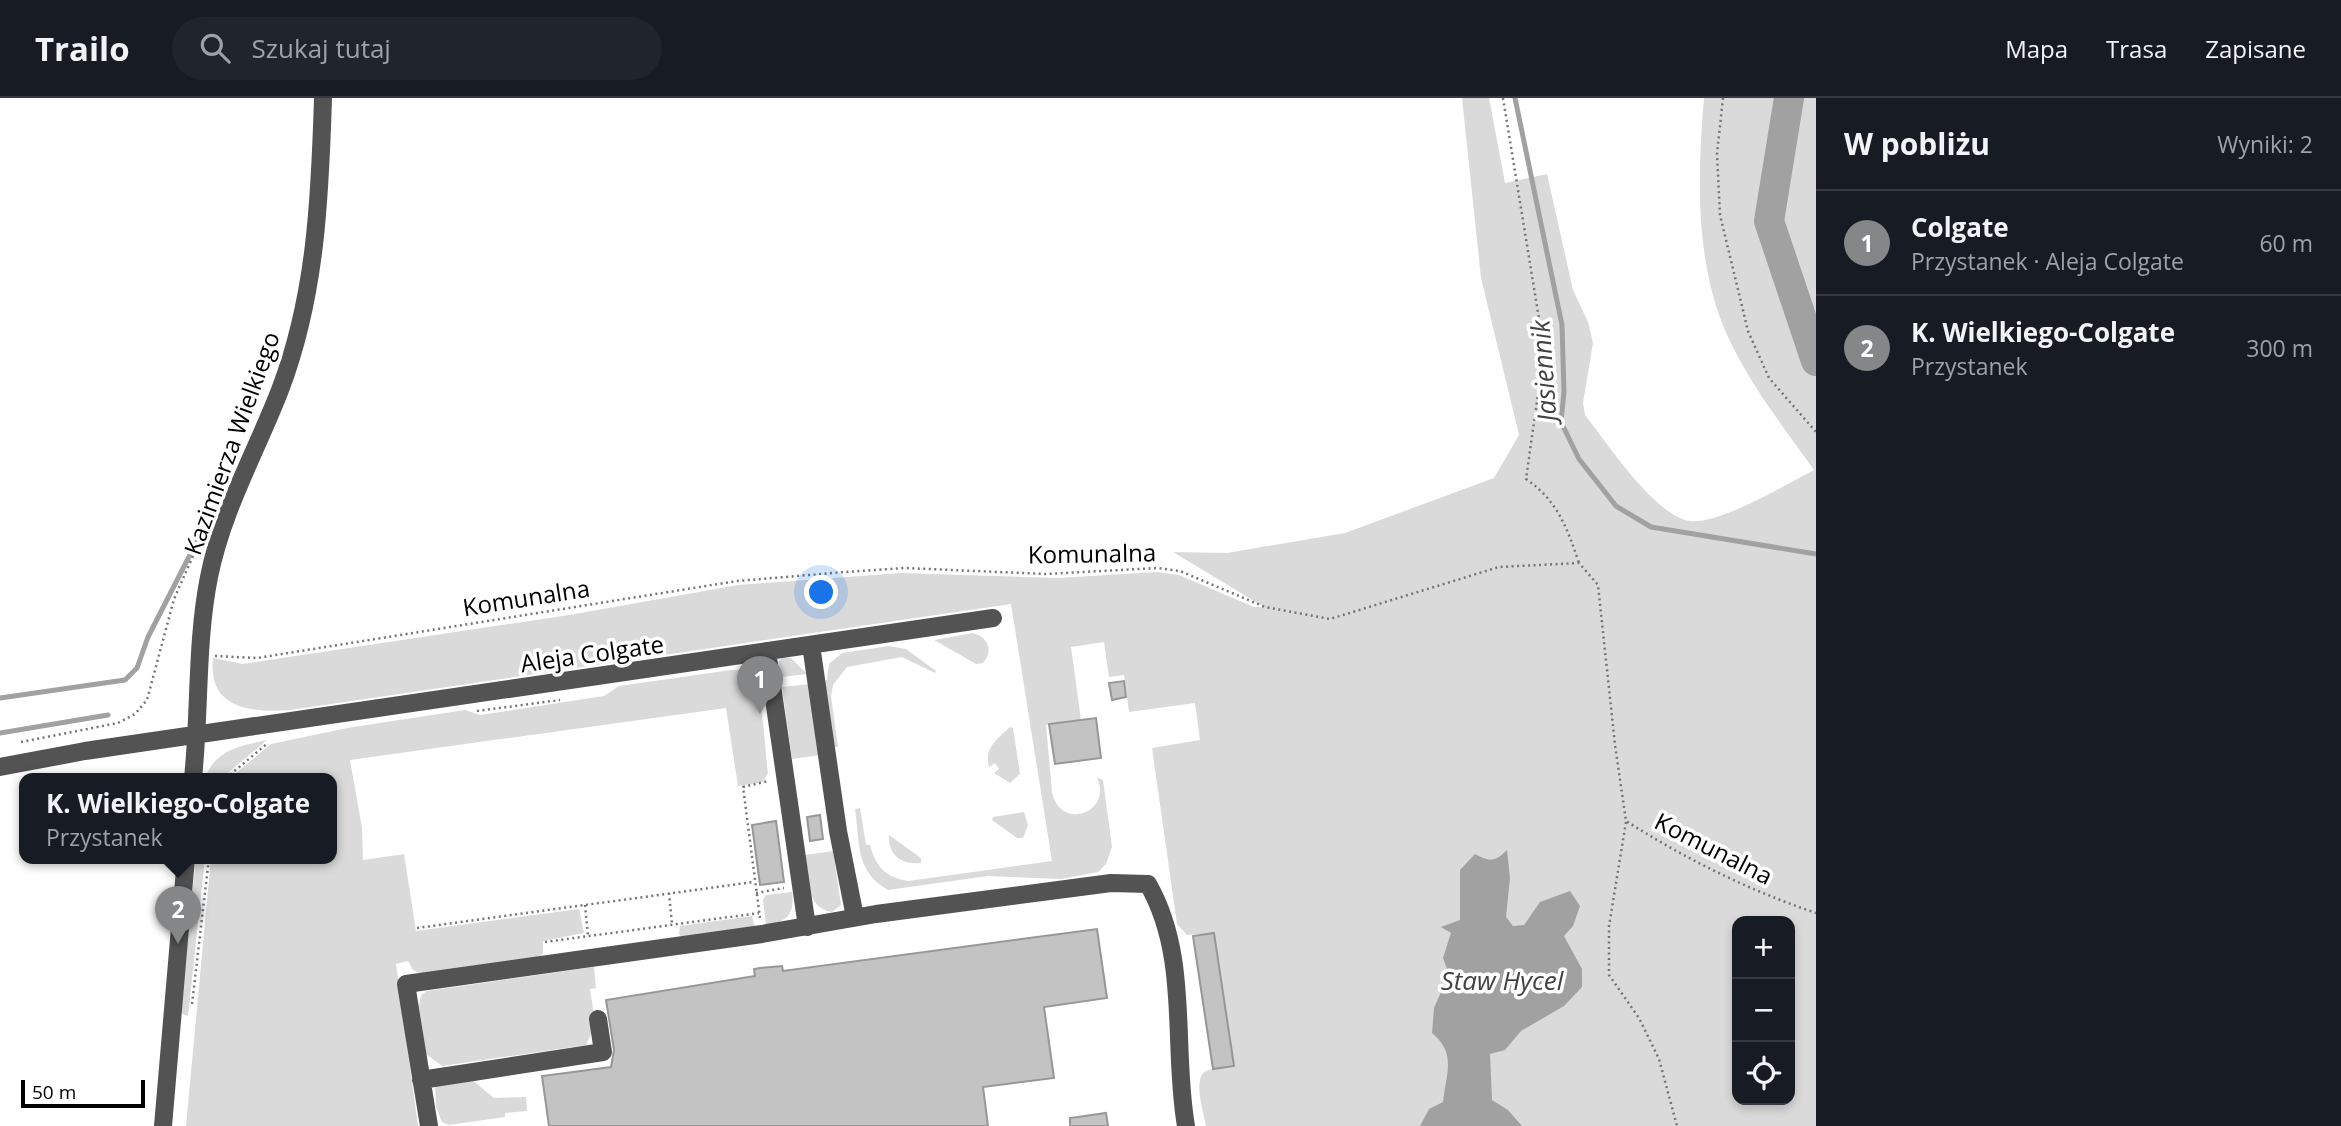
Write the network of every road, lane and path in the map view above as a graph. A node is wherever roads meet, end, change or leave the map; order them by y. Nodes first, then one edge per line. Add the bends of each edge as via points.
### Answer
1 (323, 98) edge
2 (1503, 98) edge
3 (1723, 98) edge
4 (1816, 432) edge
5 (202, 537) dead end
6 (1579, 563) junction
7 (993, 618) dead end
8 (811, 645) junction
9 (767, 651) junction
10 (201, 655) junction
11 (562, 700) dead end
12 (472, 710) dead end
13 (197, 736) junction
14 (21, 742) dead end
15 (269, 742) dead end
16 (0, 767) edge
17 (193, 773) edge
18 (232, 773) edge
19 (771, 778) dead end
20 (1626, 821) junction
21 (185, 864) edge
22 (208, 864) edge
23 (755, 881) junction
24 (801, 885) junction
25 (668, 893) junction
26 (756, 893) junction
27 (584, 905) junction
28 (759, 913) junction
29 (1816, 913) edge
30 (855, 918) junction
31 (673, 925) junction
32 (807, 927) junction
33 (417, 928) dead end
34 (762, 934) junction
35 (588, 936) junction
36 (545, 942) dead end
37 (192, 1008) dead end
38 (598, 1019) dead end
39 (421, 1080) junction
40 (163, 1126) edge
41 (429, 1126) edge
42 (1186, 1126) edge
43 (1677, 1126) edge

1 - 10 street, Kazimierza Wielkiego via 320,210 306,299 281,387 222,527 208,578
2 - 6 path via 1542,337 1526,480 1546,493 1567,529
3 - 4 path via 1717,154 1720,215 1748,331 1769,378
5 - 14 path via 174,599 146,700 135,714 118,723
6 - 10 path, Komunalna via 1499,566 1330,619 1265,607 1180,571 1157,568 1046,574 881,570 737,581 257,657
6 - 20 path, Komunalna via 1598,585
7 - 8 street, Aleja Colgate
8 - 9 street, Aleja Colgate
8 - 30 street
9 - 13 street, Aleja Colgate
9 - 24 street
10 - 13 street, Kazimierza Wielkiego
11 - 12 path
13 - 16 street, Aleja Colgate
13 - 17 street, Kazimierza Wielkiego
15 - 18 path
19 - 23 path via 743,787
20 - 29 path, Komunalna via 1680,856
20 - 43 path via 1609,926 1609,975 1639,1018 1658,1059
21 - 40 street
22 - 37 path
23 - 25 path
23 - 26 path
24 - 26 path
24 - 32 street
25 - 27 path
25 - 31 path
26 - 28 path
27 - 33 path
27 - 35 path
28 - 31 path
28 - 34 path
30 - 32 street
30 - 42 street via 1111,883 1148,884 1164,920 1180,1011
31 - 35 path
32 - 34 street
34 - 39 street via 406,984
35 - 36 path
38 - 39 street via 603,1052
39 - 41 street

